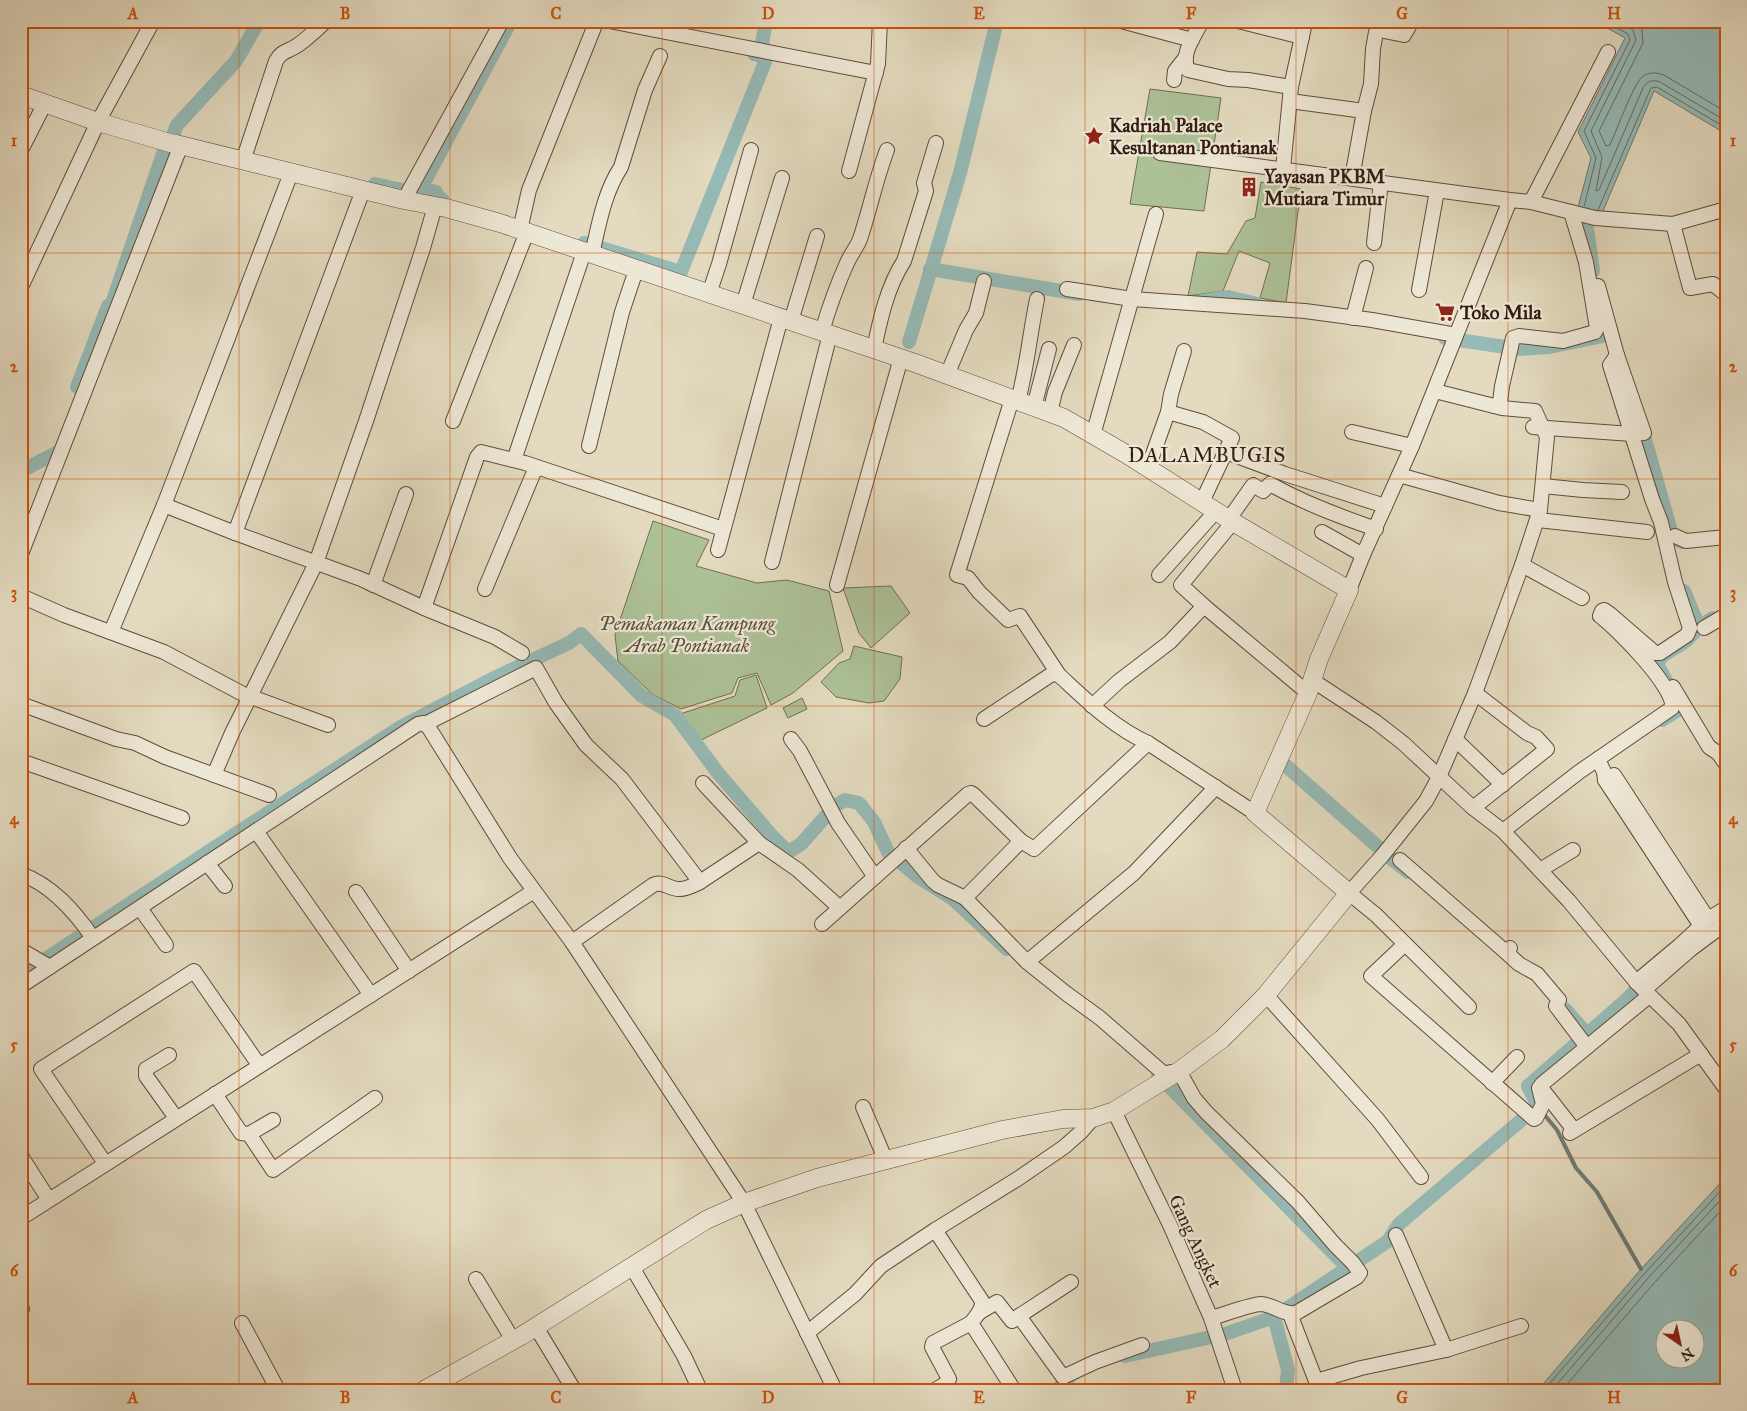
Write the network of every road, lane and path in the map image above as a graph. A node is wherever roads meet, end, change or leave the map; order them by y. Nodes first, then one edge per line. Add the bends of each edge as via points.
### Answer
1 (153, 21) edge
2 (326, 21) edge
3 (502, 21) edge
4 (880, 21) edge
5 (1121, 21) edge
6 (1202, 21) edge
7 (1238, 21) edge
8 (1412, 21) edge
9 (602, 23) edge
10 (1161, 27) edge
11 (1192, 40) junction
12 (1608, 52) dead end
13 (660, 56) dead end
14 (1186, 57) junction
15 (876, 73) junction
16 (1174, 80) dead end
17 (1291, 87) junction
18 (21, 94) edge
19 (1290, 101) junction
20 (45, 103) junction
21 (1364, 111) junction
22 (98, 122) junction
23 (936, 143) dead end
24 (175, 144) junction
25 (21, 150) edge
26 (751, 150) dead end
27 (887, 150) dead end
28 (1160, 153) dead end
29 (243, 161) junction
30 (1283, 169) junction
31 (849, 171) dead end
32 (291, 173) junction
33 (782, 178) dead end
34 (1352, 178) junction
35 (1381, 182) junction
36 (363, 190) junction
37 (1437, 191) junction
38 (404, 200) junction
39 (1510, 200) junction
40 (1530, 202) junction
41 (440, 207) junction
42 (1726, 209) edge
43 (1573, 212) junction
44 (1156, 214) dead end
45 (1673, 224) junction
46 (523, 231) junction
47 (817, 236) dead end
48 (1374, 243) dead end
49 (588, 253) junction
50 (1366, 268) dead end
51 (636, 270) junction
52 (984, 281) dead end
53 (1589, 283) junction
54 (21, 287) edge
55 (1067, 289) dead end
56 (1419, 290) dead end
57 (1724, 291) edge
58 (708, 294) junction
59 (1037, 298) dead end
60 (1132, 299) junction
61 (743, 305) junction
62 (1726, 306) edge
63 (1353, 318) junction
64 (786, 319) junction
65 (826, 333) junction
66 (1456, 335) junction
67 (1074, 345) dead end
68 (874, 349) junction
69 (1049, 349) dead end
70 (1184, 352) dead end
71 (901, 358) junction
72 (947, 375) junction
73 (1435, 390) junction
74 (1029, 405) junction
75 (1494, 406) junction
76 (1168, 412) junction
77 (453, 420) dead end
78 (1538, 427) junction
79 (1352, 432) dead end
80 (1632, 434) junction
81 (1092, 435) junction
82 (589, 446) dead end
83 (1412, 446) junction
84 (1226, 452) junction
85 (514, 460) junction
86 (536, 467) junction
87 (1148, 468) junction
88 (1399, 475) junction
89 (1543, 486) junction
90 (1622, 492) dead end
91 (406, 494) dead end
92 (164, 505) junction
93 (1385, 506) junction
94 (1220, 514) junction
95 (1539, 515) junction
96 (723, 529) junction
97 (1376, 529) junction
98 (1322, 532) dead end
99 (1646, 532) dead end
100 (235, 533) junction
101 (1675, 536) dead end
102 (1726, 537) edge
103 (718, 550) dead end
104 (21, 554) edge
105 (1363, 555) junction
106 (772, 562) dead end
107 (316, 563) junction
108 (1522, 565) junction
109 (1159, 575) dead end
110 (373, 585) junction
111 (837, 585) dead end
112 (485, 589) dead end
113 (1349, 590) junction
114 (21, 596) edge
115 (1582, 598) dead end
116 (1204, 606) junction
117 (424, 608) junction
118 (1726, 615) edge
119 (1704, 628) dead end
120 (111, 632) junction
121 (522, 653) dead end
122 (1058, 675) junction
123 (1662, 679) junction
124 (1310, 686) junction
125 (1475, 693) junction
126 (250, 697) junction
127 (21, 704) edge
128 (1092, 706) junction
129 (984, 720) dead end
130 (426, 724) junction
131 (328, 725) dead end
132 (791, 739) dead end
133 (1455, 740) junction
134 (1148, 743) junction
135 (1598, 759) junction
136 (21, 761) edge
137 (1726, 764) edge
138 (214, 775) junction
139 (1440, 777) junction
140 (703, 784) dead end
141 (1503, 785) junction
142 (1216, 787) junction
143 (269, 795) dead end
144 (1473, 808) junction
145 (1255, 813) junction
146 (182, 818) dead end
147 (256, 831) junction
148 (1503, 831) junction
149 (1021, 841) junction
150 (758, 843) junction
151 (1574, 850) dead end
152 (903, 851) junction
153 (1400, 860) dead end
154 (207, 863) junction
155 (1540, 870) junction
156 (21, 874) edge
157 (875, 877) junction
158 (700, 882) junction
159 (225, 886) dead end
160 (534, 891) junction
161 (356, 892) dead end
162 (1349, 893) junction
163 (965, 898) junction
164 (140, 908) junction
165 (840, 908) junction
166 (1726, 908) edge
167 (1726, 923) edge
168 (822, 924) dead end
169 (1704, 924) junction
170 (91, 935) junction
171 (572, 942) junction
172 (1405, 944) junction
173 (166, 945) dead end
174 (21, 950) edge
175 (1027, 962) junction
176 (1664, 964) junction
177 (50, 967) junction
178 (409, 971) junction
179 (21, 986) edge
180 (1642, 988) junction
181 (371, 995) junction
182 (1266, 995) junction
183 (1469, 1007) dead end
184 (1587, 1047) junction
185 (1701, 1054) junction
186 (170, 1055) dead end
187 (1517, 1057) dead end
188 (259, 1065) junction
189 (1169, 1077) junction
190 (1537, 1082) junction
191 (1492, 1083) junction
192 (1726, 1089) edge
193 (215, 1094) junction
194 (375, 1098) dead end
195 (863, 1107) dead end
196 (1114, 1111) junction
197 (176, 1118) junction
198 (1093, 1118) junction
199 (273, 1120) dead end
200 (249, 1134) junction
201 (21, 1156) edge
202 (886, 1161) junction
203 (105, 1163) junction
204 (1421, 1177) dead end
205 (49, 1200) junction
206 (744, 1203) junction
207 (21, 1218) edge
208 (935, 1230) junction
209 (1396, 1235) dead end
210 (632, 1267) junction
211 (476, 1278) dead end
212 (1071, 1282) dead end
213 (1284, 1312) junction
214 (1019, 1316) junction
215 (975, 1317) junction
216 (242, 1323) dead end
217 (1212, 1323) junction
218 (1521, 1326) dead end
219 (536, 1327) junction
220 (807, 1334) junction
221 (514, 1340) junction
222 (1142, 1345) dead end
223 (1446, 1350) junction
224 (1012, 1387) dead end
225 (278, 1390) edge
226 (424, 1390) edge
227 (574, 1390) edge
228 (700, 1390) edge
229 (835, 1390) edge
230 (935, 1390) edge
231 (1235, 1390) edge

1 - 22 street
2 - 29 street via 297,46 283,52 276,61
3 - 38 street
4 - 15 street
5 - 10 street
6 - 11 street
7 - 17 street via 1303,32
8 - 21 street via 1404,35 1376,32 1371,84
9 - 15 street
9 - 46 street via 529,190
10 - 11 street
11 - 14 street
12 - 40 street
13 - 49 street
14 - 16 street via 1175,71
14 - 17 street via 1188,70
15 - 31 street
17 - 19 street
18 - 20 street
19 - 21 street
19 - 30 street
20 - 22 street
20 - 25 street
21 - 34 street
22 - 24 street
22 - 54 street
23 - 68 street via 924,183 926,191 904,261 880,319
24 - 29 street
24 - 104 street
26 - 58 street
27 - 65 street via 859,242 833,295
28 - 30 street
29 - 32 street
30 - 34 street
32 - 36 street
32 - 92 street
33 - 61 street
34 - 35 street
35 - 37 street
35 - 48 street
36 - 38 street
36 - 100 street
37 - 39 street
37 - 56 street
38 - 41 street
39 - 40 street
39 - 66 street
40 - 43 street
41 - 46 street
41 - 107 street via 423,248
42 - 45 street
43 - 45 street via 1595,218
43 - 53 street
44 - 60 street
45 - 57 street via 1690,288 1713,284
46 - 49 street
46 - 77 street
47 - 64 street
49 - 51 street
49 - 85 street
50 - 63 street
51 - 58 street
51 - 82 street via 622,312
52 - 72 street via 976,313
53 - 75 street via 1595,332 1563,341 1513,338 1500,403
53 - 80 street via 1596,281 1644,433
55 - 60 street
57 - 62 street
58 - 61 street
59 - 74 street via 1026,371
60 - 63 street via 1305,311
60 - 81 street
61 - 64 street
63 - 66 street
64 - 65 street
64 - 96 street
65 - 68 street
65 - 106 street
66 - 73 street
67 - 74 street via 1055,392
68 - 71 street
69 - 74 street
70 - 76 street
71 - 72 street
71 - 111 street
72 - 74 street
73 - 75 street
73 - 83 street
74 - 81 street via 1064,418
74 - 122 street via 957,576 968,578 1008,620 1020,616
75 - 78 street via 1535,411
76 - 84 street via 1203,422 1230,437
76 - 87 street
78 - 80 street
78 - 89 street via 1547,437
79 - 83 street
80 - 123 street via 1661,522 1690,628 1687,634 1656,653 1610,614 1604,610 1601,613
81 - 87 street
83 - 88 street
84 - 93 street
84 - 94 street
85 - 86 street
85 - 117 street via 484,452 478,455
86 - 96 street
86 - 112 street
87 - 94 street
88 - 93 street
88 - 95 street
89 - 90 street
89 - 95 street
91 - 110 street
92 - 100 street
92 - 120 street
93 - 97 street
94 - 97 street via 1253,485 1263,491 1270,484 1298,500
94 - 109 street
94 - 113 street
94 - 116 street via 1181,583
95 - 99 street
95 - 108 street
96 - 103 street
97 - 105 street
98 - 105 street
100 - 107 street
101 - 102 street via 1686,541
105 - 113 street
107 - 110 street
107 - 126 street
108 - 115 street
108 - 125 street
110 - 117 street
113 - 124 street via 1318,659
114 - 120 street
116 - 124 street
116 - 128 street via 1170,642
117 - 121 street
118 - 119 street
120 - 126 street via 164,652
122 - 128 street
122 - 129 street via 1052,674
123 - 135 street via 1672,708
123 - 137 street via 1709,747
124 - 139 street via 1376,722
124 - 145 street
125 - 133 street
125 - 141 street via 1535,736 1546,749
126 - 131 street
126 - 138 street
127 - 138 street
128 - 134 street
130 - 147 street via 418,724
130 - 158 street via 536,668 586,745 622,779
130 - 160 street
132 - 157 street via 831,810
133 - 139 street
133 - 141 street
134 - 142 street
134 - 149 street via 1036,848 1032,849
135 - 148 street
135 - 169 street via 1605,780
136 - 146 street
138 - 143 street
139 - 144 street
139 - 162 street via 1426,801
140 - 150 street
141 - 144 street
142 - 145 street
142 - 175 street via 1134,873
144 - 148 street
145 - 162 street
147 - 154 street
147 - 181 street
148 - 155 street
149 - 152 street via 970,793
149 - 163 street
150 - 158 street
150 - 165 street via 798,870
151 - 155 street
152 - 157 street
152 - 163 street via 938,885
153 - 184 street via 1509,951 1519,964 1537,974 1559,1000 1556,1006
154 - 159 street
154 - 164 street
155 - 180 street
156 - 170 street via 54,892
157 - 165 street
158 - 171 street via 679,890 656,884
160 - 171 street
160 - 178 street
161 - 178 street
162 - 172 street
162 - 182 street
163 - 175 street
164 - 170 street
164 - 173 street
165 - 168 street
166 - 169 street
167 - 176 street
169 - 176 street
170 - 177 street
171 - 206 street
172 - 183 street
172 - 191 street via 1371,976
174 - 177 street
175 - 189 street via 1100,1018 1164,1074 1171,1072
176 - 180 street
177 - 179 street
178 - 181 street
180 - 184 street
180 - 185 street via 1680,1024
181 - 188 street
182 - 189 street via 1222,1039
182 - 204 street via 1378,1120
184 - 190 street
185 - 190 street via 1572,1131
185 - 192 street
186 - 197 street via 146,1069 146,1076
187 - 191 street
188 - 193 street
188 - 203 street via 194,971 41,1069
189 - 196 street
189 - 213 street via 1298,1202 1360,1273 1306,1308 1296,1313
190 - 191 street via 1543,1104 1535,1118
193 - 197 street
193 - 200 street via 241,1132
194 - 200 street via 273,1170
195 - 202 street
196 - 198 street
196 - 217 street, Gang Angket via 1170,1226
197 - 203 street
198 - 202 street via 1063,1119 1002,1130
198 - 208 street via 1064,1148
199 - 200 street
201 - 205 street
202 - 206 street via 816,1178
203 - 205 street
205 - 207 street
206 - 210 street via 706,1220
206 - 220 street
208 - 215 street via 982,1301 983,1306
208 - 220 street via 880,1266 855,1294
209 - 223 street
210 - 219 street
210 - 228 street
211 - 221 street
212 - 214 street
213 - 217 street via 1260,1304
213 - 223 street via 1316,1381
214 - 215 street via 1012,1321 997,1302
214 - 222 street via 1063,1377
215 - 224 street
215 - 230 street via 933,1343 949,1379
216 - 225 street
217 - 231 street, Gang Angket
218 - 223 street
219 - 221 street
219 - 227 street
220 - 229 street
221 - 226 street

